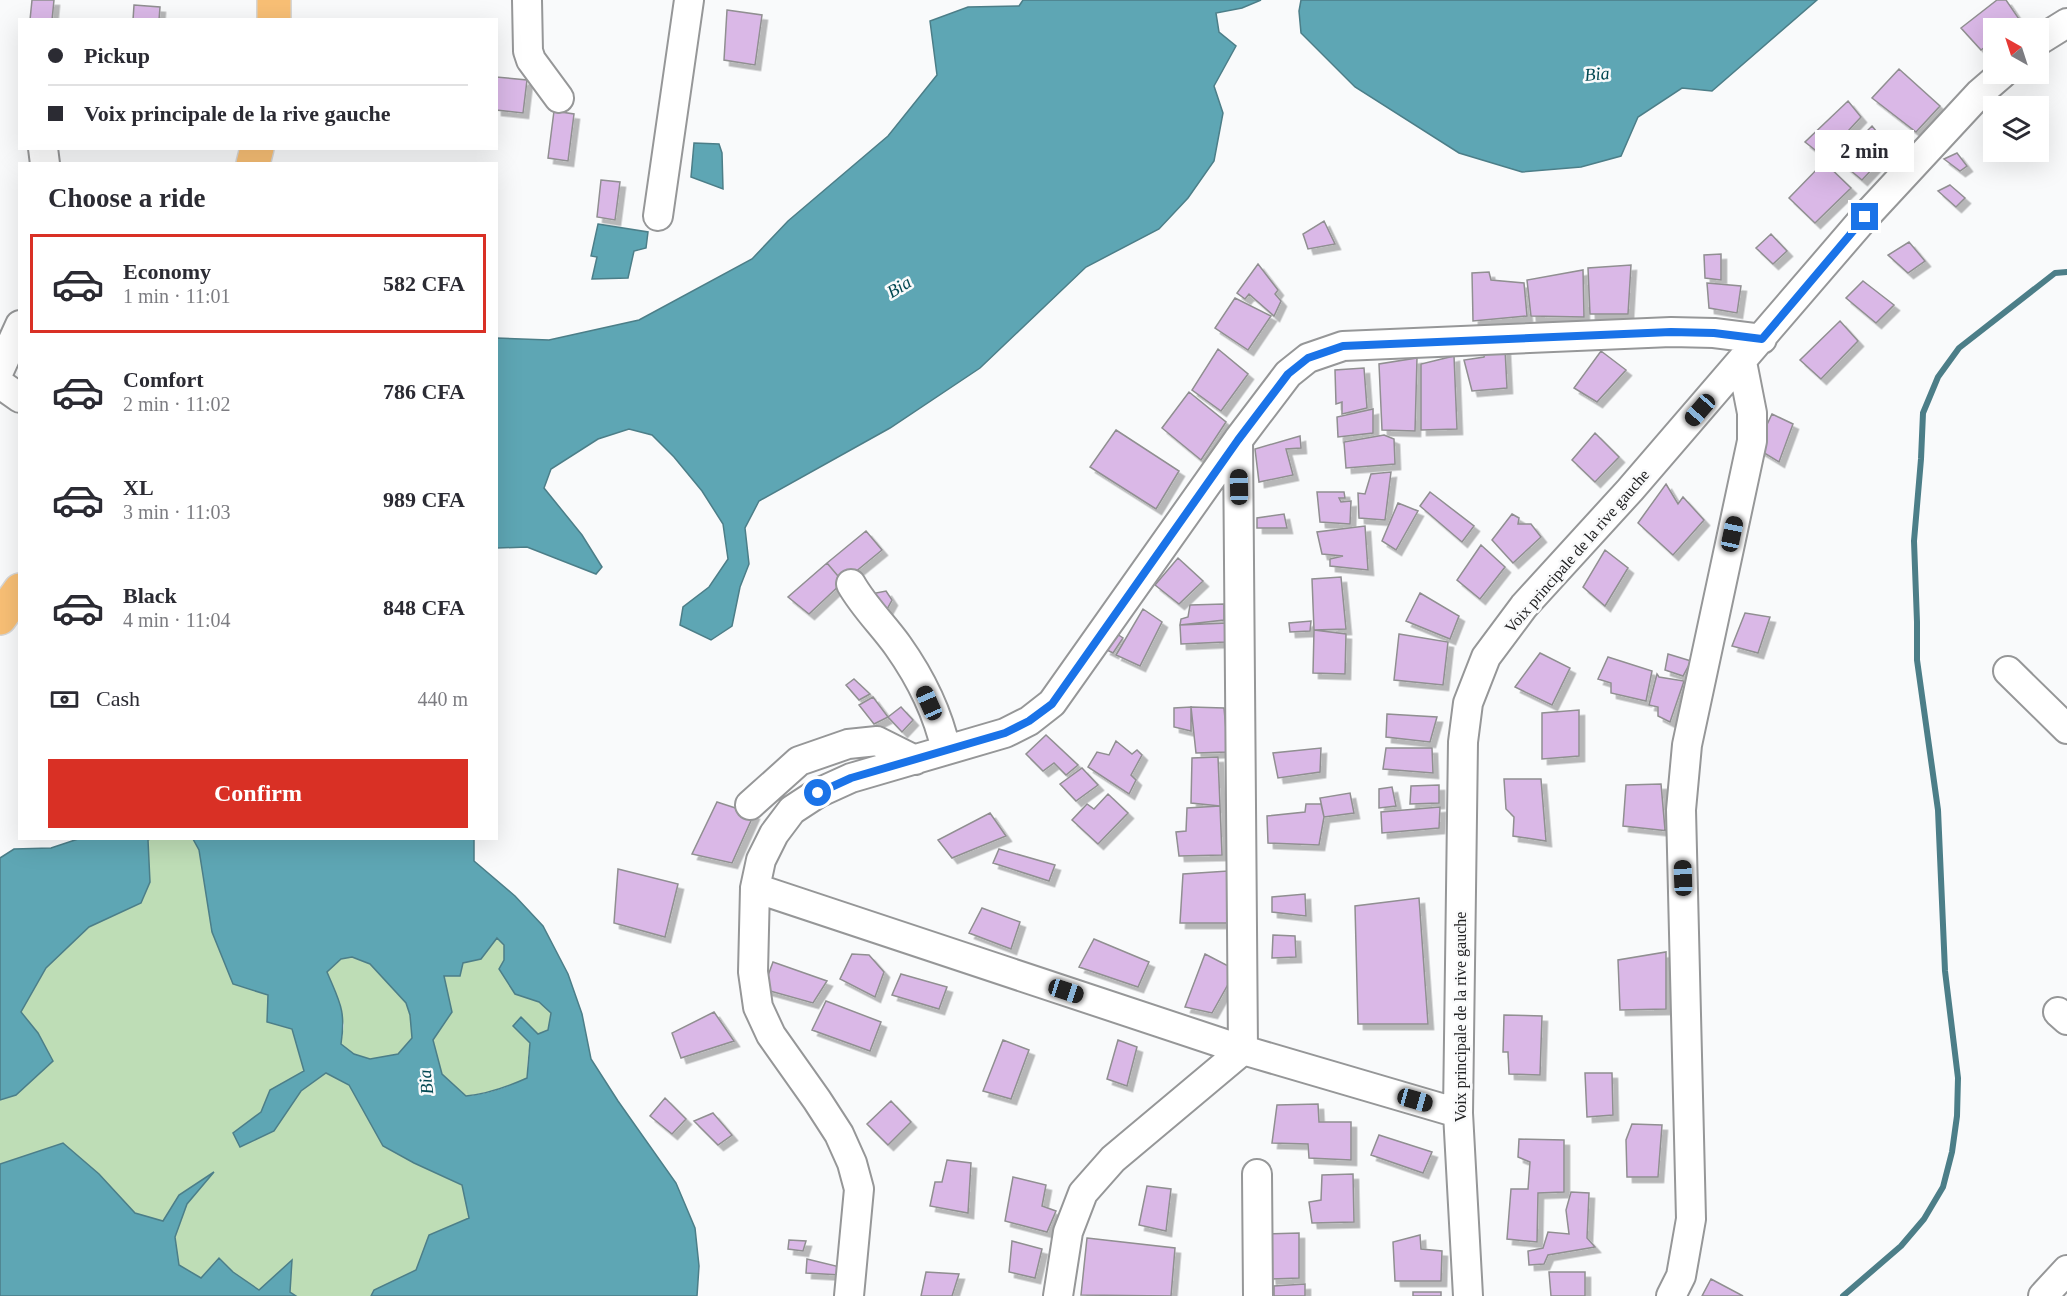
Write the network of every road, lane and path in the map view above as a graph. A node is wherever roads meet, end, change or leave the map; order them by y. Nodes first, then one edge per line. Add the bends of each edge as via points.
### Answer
1 (274, 0) edge
2 (527, 0) edge
3 (689, 0) edge
4 (274, 18) edge
5 (2067, 23) edge
6 (2049, 34) edge
7 (1990, 84) edge
8 (560, 98) dead end
9 (658, 216) dead end
10 (18, 329) edge
11 (1762, 339) junction
12 (1742, 362) junction
13 (0, 369) edge
14 (0, 384) edge
15 (18, 397) edge
16 (1238, 440) junction
17 (851, 584) dead end
18 (18, 593) edge
19 (0, 618) edge
20 (2008, 671) dead end
21 (2067, 729) edge
22 (946, 750) junction
23 (915, 760) junction
24 (750, 805) dead end
25 (755, 888) junction
26 (1243, 1050) junction
27 (1458, 1113) junction
28 (1257, 1174) dead end
29 (2067, 1270) edge
30 (849, 1296) edge
31 (1058, 1296) edge
32 (1258, 1296) edge
33 (1468, 1296) edge
34 (1671, 1296) edge
35 (2043, 1296) edge

1 - 4 main road
2 - 8 street via 531,60
3 - 9 street
5 - 6 street
7 - 11 street, Voix principale de la rive gauche via 1865,217
10 - 13 street
11 - 12 street, Voix principale de la rive gauche
11 - 16 street via 1671,332 1343,346 1308,358 1288,374
12 - 27 street, Voix principale de la rive gauche via 1524,606 1486,657 1468,703 1462,742
12 - 34 street via 1752,413 1752,441 1687,745 1681,810 1691,1219 1681,1276
14 - 15 street
16 - 22 street via 1052,704 1005,733
16 - 26 street
17 - 22 street via 914,670 941,727
18 - 19 main road
20 - 21 street
22 - 23 street
23 - 24 street via 877,741 848,744 799,761
23 - 25 street via 851,778 792,810 761,860
25 - 26 street
25 - 30 street via 753,972 758,1007 771,1035 839,1134 859,1190
26 - 27 street
26 - 31 street via 1113,1159 1083,1193 1068,1232
27 - 33 street, Voix principale de la rive gauche
28 - 32 street
29 - 35 street

